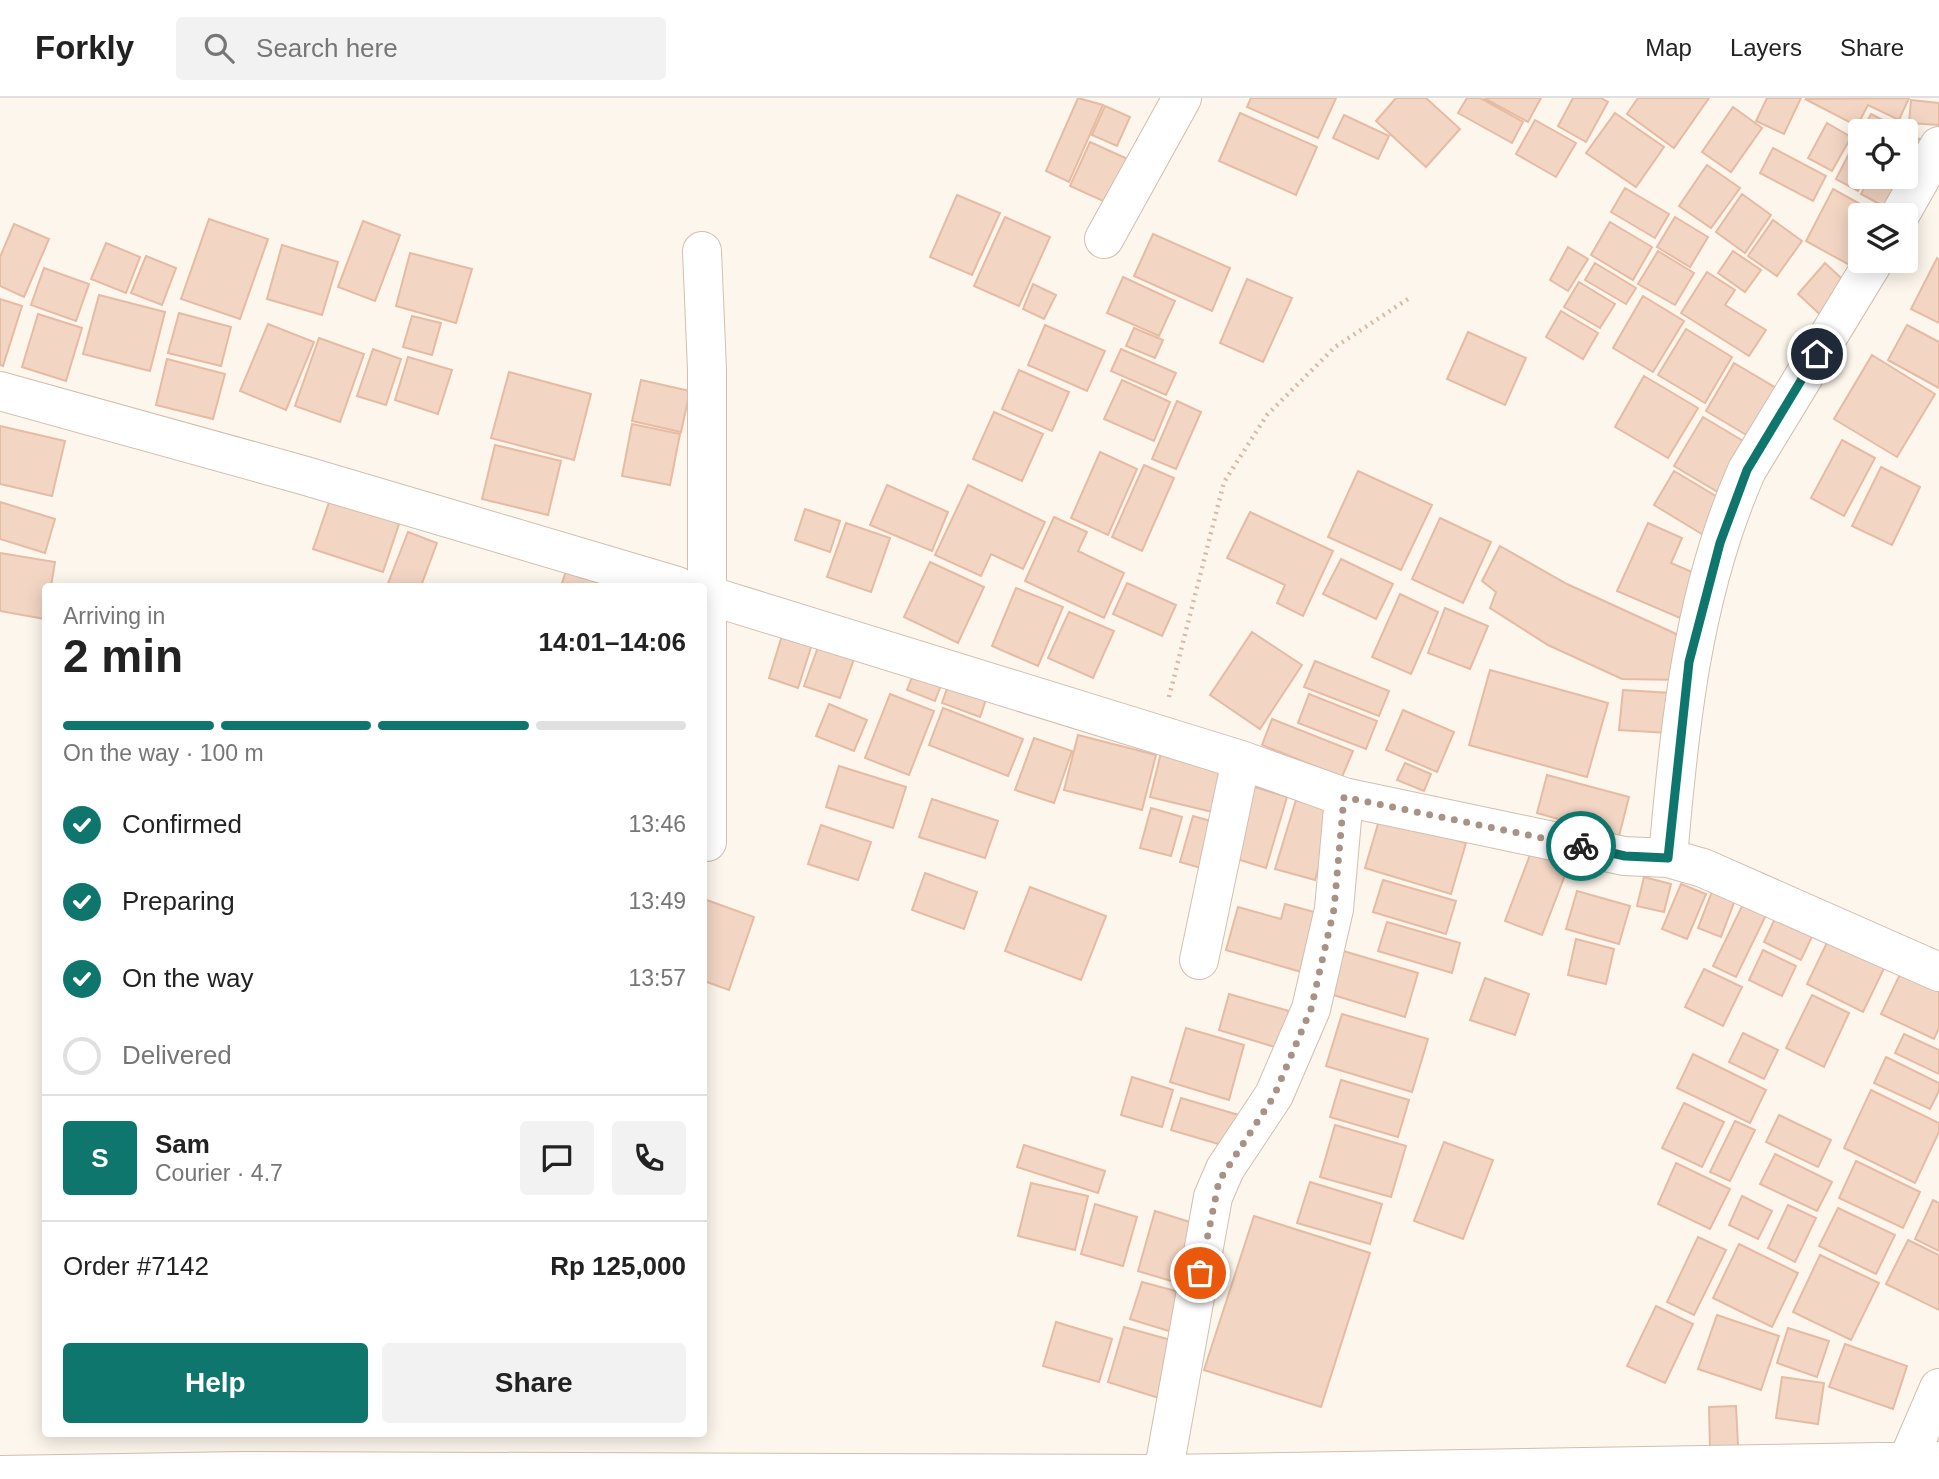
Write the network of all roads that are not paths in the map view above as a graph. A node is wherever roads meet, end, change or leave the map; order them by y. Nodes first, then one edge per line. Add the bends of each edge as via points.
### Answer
1 (1182, 98) edge
2 (1939, 146) edge
3 (1907, 203) edge
4 (1104, 239) dead end
5 (702, 251) dead end
6 (1867, 273) edge
7 (0, 391) edge
8 (665, 583) edge
9 (695, 583) edge
10 (707, 596) edge
11 (1241, 760) junction
12 (1344, 797) junction
13 (1668, 858) junction
14 (1199, 960) dead end
15 (1939, 972) edge
16 (1939, 1388) edge
17 (1919, 1467) edge
18 (1163, 1474) junction
19 (0, 1475) edge

1 - 4 street
2 - 3 street
5 - 9 street via 707,370
6 - 13 street via 1747,470 1731,505 1689,662
7 - 8 street
10 - 11 street
11 - 12 street
11 - 14 street
12 - 13 street via 1625,856
12 - 18 street via 1334,909 1311,1009 1274,1096 1225,1168 1213,1197
13 - 15 street via 1703,868
16 - 17 street
17 - 18 street
18 - 19 street via 242,1471

